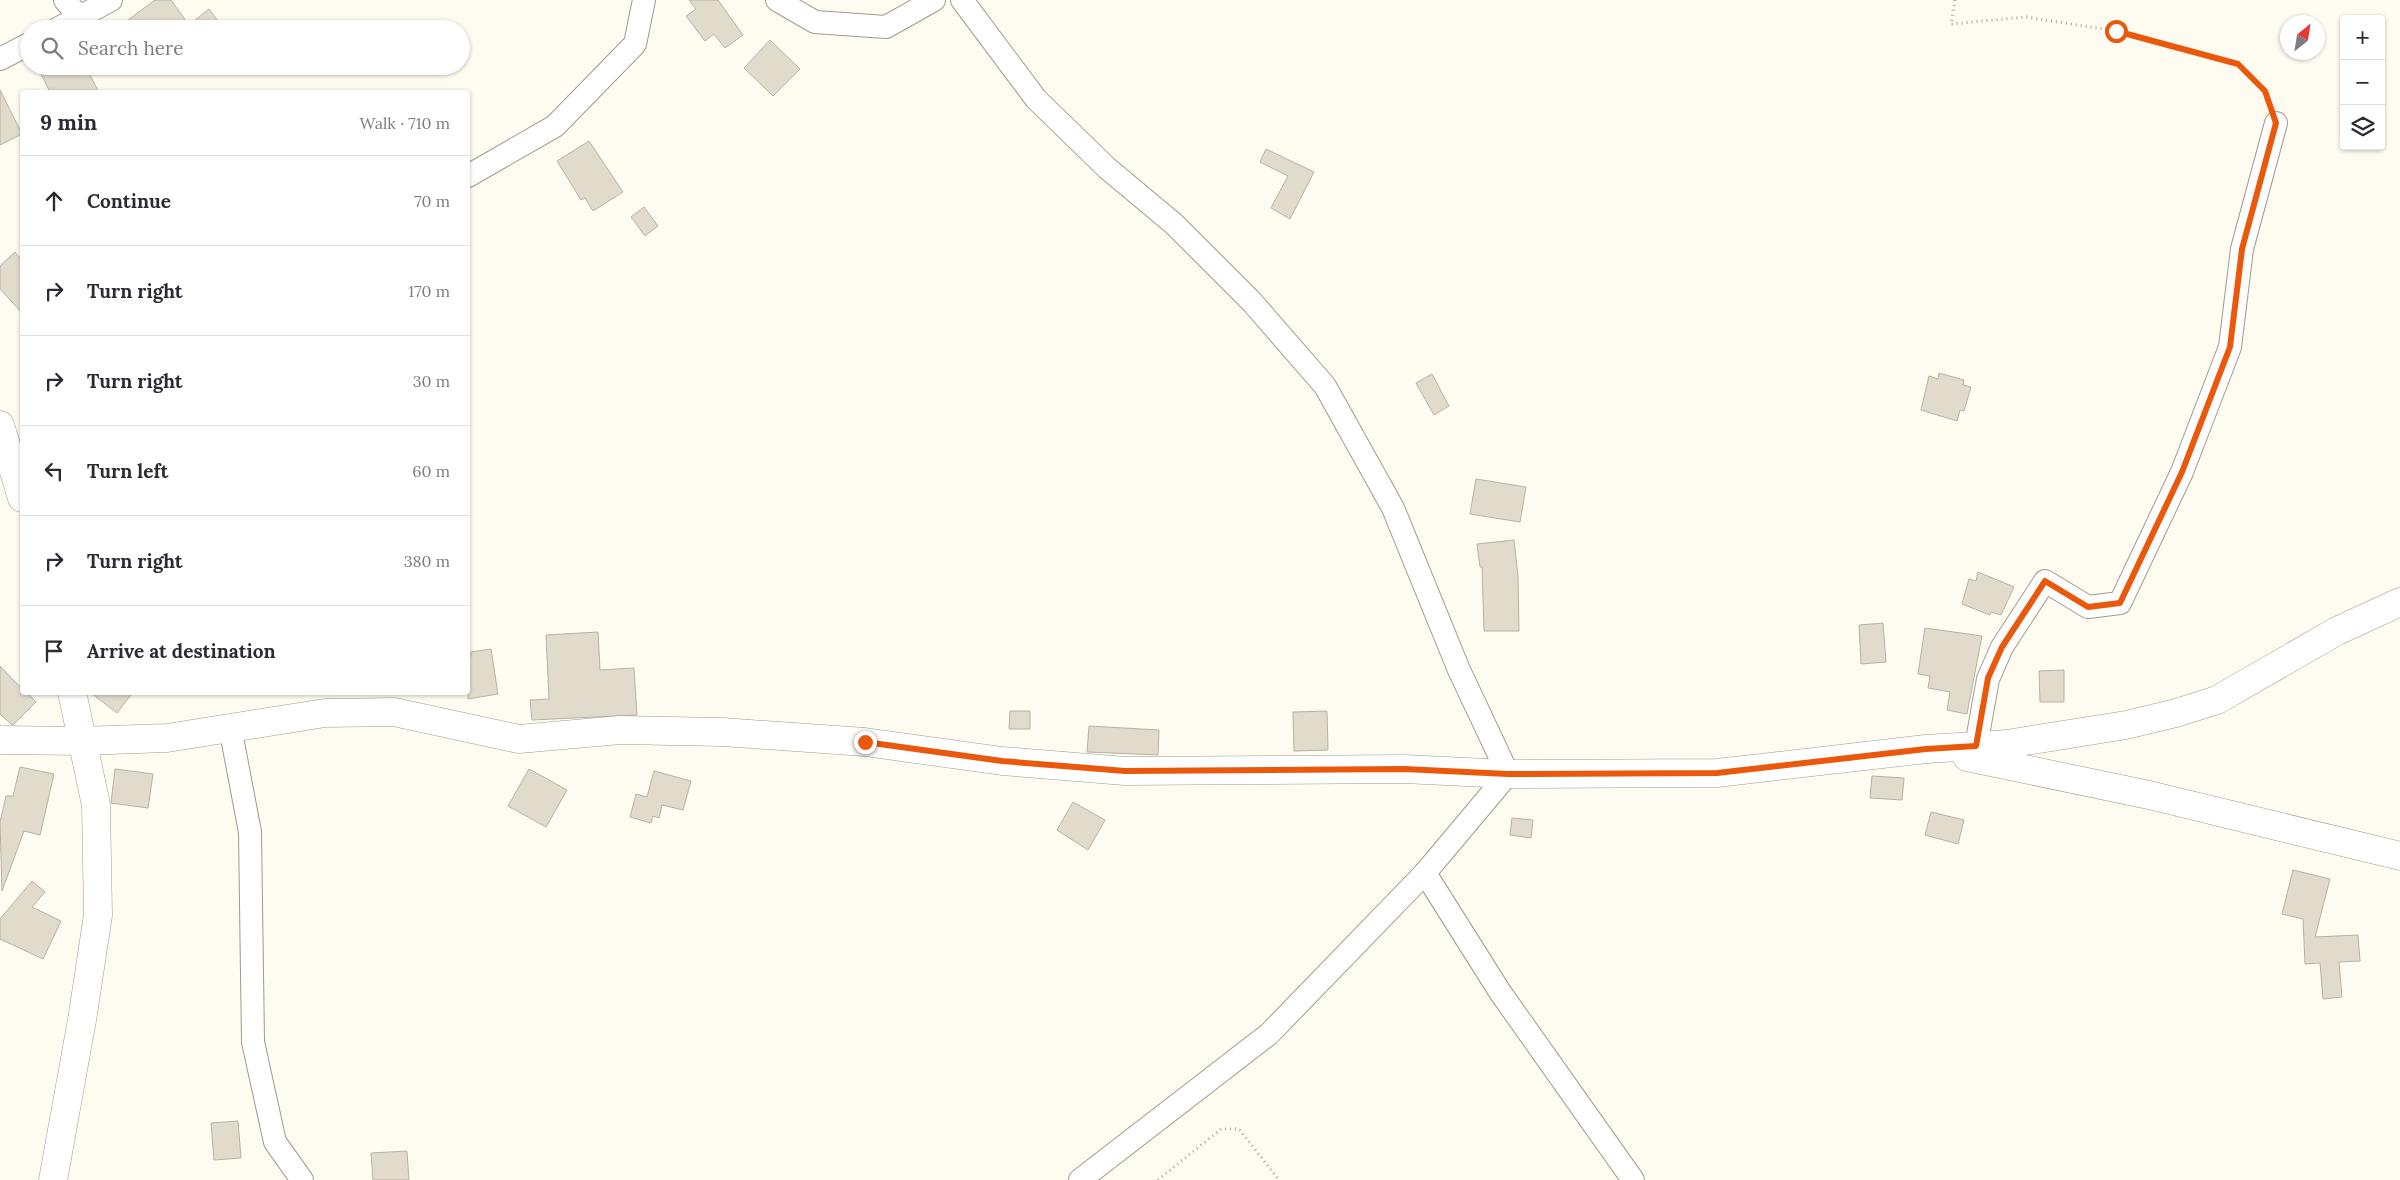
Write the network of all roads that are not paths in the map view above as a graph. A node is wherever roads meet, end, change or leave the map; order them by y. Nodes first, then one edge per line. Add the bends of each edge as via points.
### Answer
1 (65, 0) edge
2 (111, 0) edge
3 (644, 0) edge
4 (777, 0) edge
5 (934, 0) edge
6 (962, 0) edge
7 (79, 17) junction
8 (74, 20) edge
9 (20, 49) edge
10 (0, 59) edge
11 (2276, 123) road end
12 (470, 175) edge
13 (0, 425) edge
14 (20, 491) edge
15 (2400, 602) edge
16 (73, 695) edge
17 (230, 727) junction
18 (0, 740) edge
19 (82, 741) junction
20 (1976, 746) junction
21 (1926, 749) junction
22 (1508, 774) junction
23 (2400, 856) edge
24 (1425, 873) junction
25 (53, 1180) edge
26 (302, 1180) edge
27 (1080, 1180) edge
28 (1633, 1180) edge

1 - 7 street
2 - 7 street
3 - 12 street via 635,44 555,126
4 - 5 street via 815,22 886,27
6 - 22 street via 1036,98 1107,168 1174,224 1252,302 1326,386 1393,508 1459,670
7 - 8 street
9 - 10 street
11 - 20 street via 2242,249 2230,347 2182,472 2120,603 2088,607 2045,581 2002,647 1988,678
13 - 14 street
15 - 20 street via 2338,631 2217,700 2126,725
16 - 19 street
17 - 19 street via 167,738
17 - 22 street via 325,713 394,712 520,739 620,730 722,732 865,742 1002,761 1125,771 1404,769
17 - 26 street via 250,832 253,1042 275,1142
18 - 19 street
19 - 25 street via 96,805 98,915
20 - 21 street
21 - 22 street via 1717,773
21 - 23 street via 2149,795
22 - 24 street
24 - 27 street via 1269,1034
24 - 28 street via 1500,992

